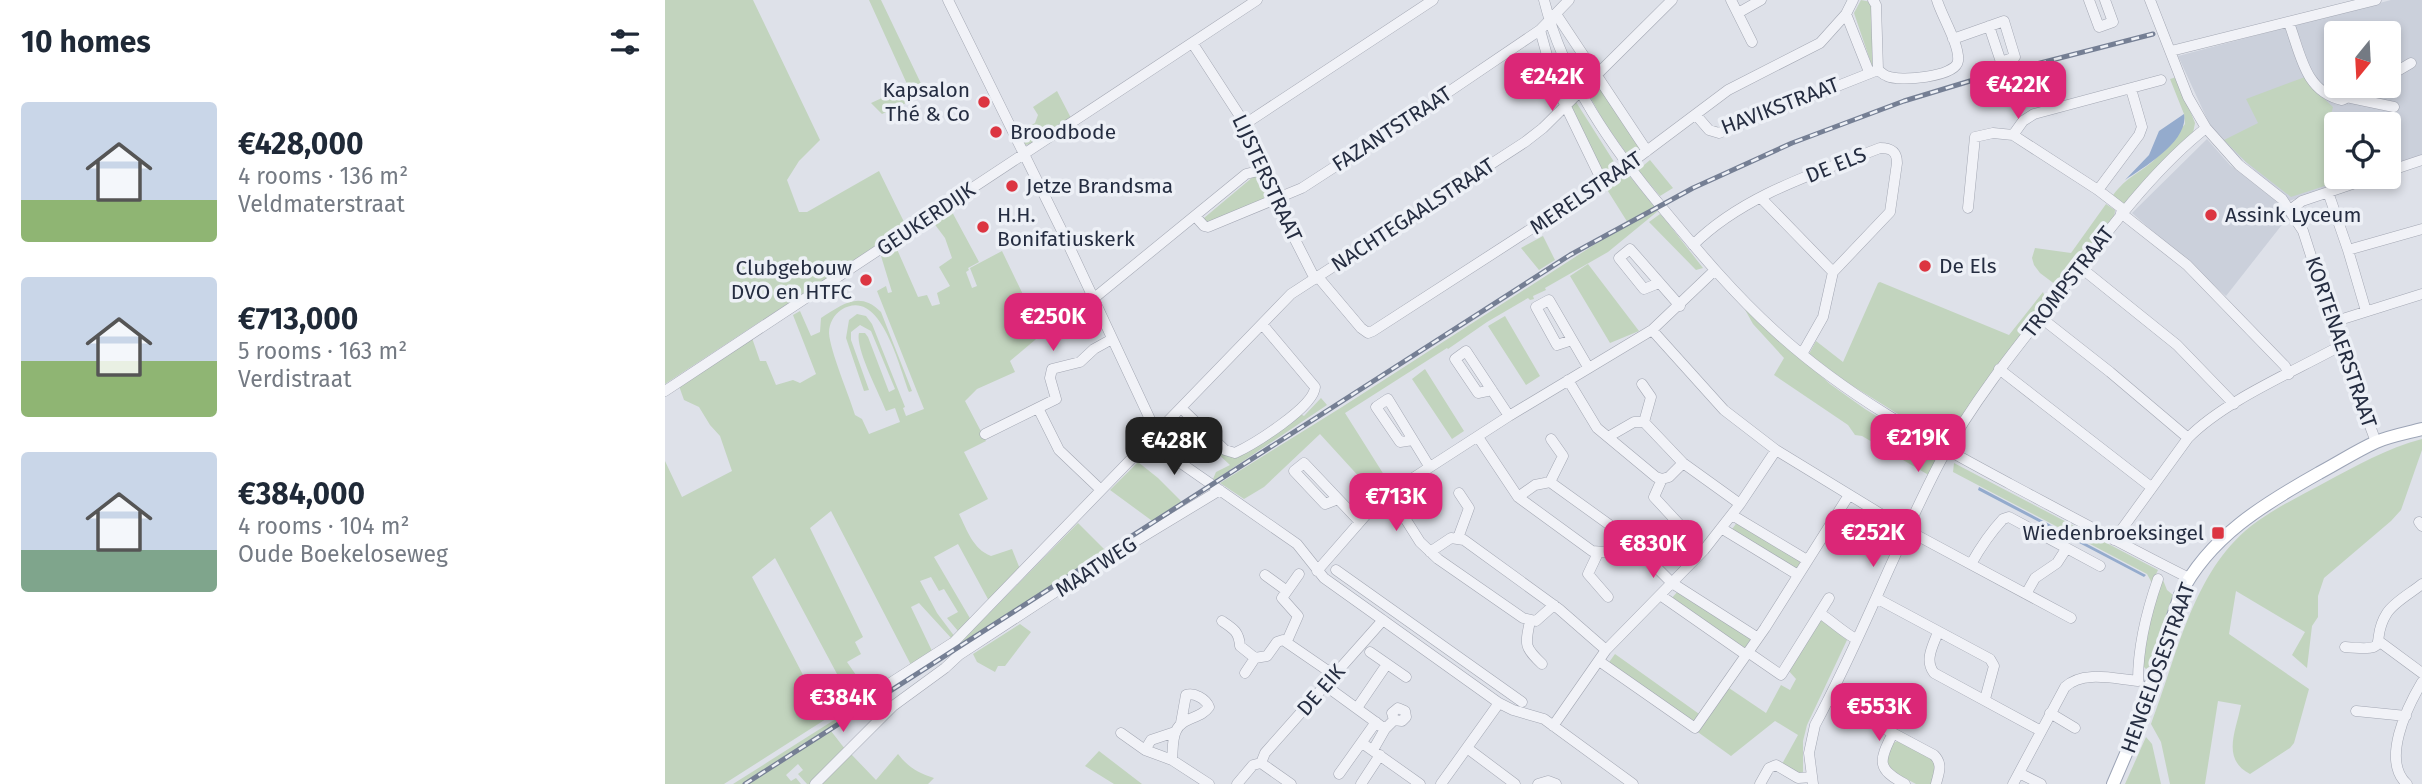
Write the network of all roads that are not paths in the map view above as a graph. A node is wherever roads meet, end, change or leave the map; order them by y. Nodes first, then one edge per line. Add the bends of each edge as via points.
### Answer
1 (948, 0) edge
2 (1257, 0) edge
3 (1433, 0) edge
4 (1544, 0) edge
5 (1569, 0) edge
6 (1672, 0) edge
7 (1731, 0) edge
8 (1761, 0) edge
9 (1853, 0) edge
10 (1873, 0) edge
11 (1937, 0) edge
12 (2089, 0) edge
13 (2105, 0) edge
14 (2150, 0) edge
15 (2376, 0) edge
16 (1738, 13) junction
17 (1846, 14) junction
18 (1553, 17) junction
19 (2289, 23) junction
20 (1989, 26) dead end
21 (1540, 30) junction
22 (1953, 39) junction
23 (1752, 42) dead end
24 (1193, 44) junction
25 (2171, 51) junction
26 (2411, 63) dead end
27 (2401, 69) edge
28 (1874, 71) junction
29 (1595, 75) junction
30 (2161, 80) dead end
31 (2130, 89) junction
32 (1580, 90) junction
33 (2324, 95) edge
34 (2330, 98) edge
35 (2351, 98) joint
36 (1565, 105) junction
37 (2394, 107) dead end
38 (1696, 115) junction
39 (1245, 124) junction
40 (2206, 128) junction
41 (2013, 135) junction
42 (1647, 151) junction
43 (1023, 155) junction
44 (2422, 160) edge
45 (1628, 165) junction
46 (2401, 168) edge
47 (1262, 170) junction
48 (1603, 183) junction
49 (2337, 189) edge
50 (2098, 190) junction
51 (2328, 192) junction
52 (1761, 198) junction
53 (1277, 200) junction
54 (1968, 208) dead end
55 (2290, 210) junction
56 (2123, 212) junction
57 (1195, 216) junction
58 (2422, 229) edge
59 (1693, 245) junction
60 (2348, 250) junction
61 (2080, 267) junction
62 (1714, 271) junction
63 (1833, 272) junction
64 (1317, 278) junction
65 (1659, 282) dead end
66 (2422, 294) edge
67 (1093, 299) junction
68 (1680, 306) junction
69 (2365, 311) junction
70 (2040, 317) junction
71 (2333, 322) junction
72 (1262, 324) junction
73 (1652, 330) junction
74 (1112, 339) junction
75 (1572, 340) dead end
76 (2340, 346) junction
77 (1802, 354) junction
78 (1588, 367) junction
79 (2000, 369) junction
80 (2289, 374) junction
81 (1568, 380) junction
82 (1642, 384) dead end
83 (1492, 390) dead end
84 (665, 391) edge
85 (2234, 404) junction
86 (1038, 408) junction
87 (1181, 408) junction
88 (1509, 416) junction
89 (1644, 422) junction
90 (2422, 429) edge
91 (1156, 432) junction
92 (985, 434) dead end
93 (1478, 437) junction
94 (1608, 437) junction
95 (2188, 438) junction
96 (1551, 439) dead end
97 (1413, 440) dead end
98 (2376, 442) junction
99 (1776, 450) junction
100 (1947, 450) junction
101 (1683, 463) junction
102 (1429, 466) junction
103 (1662, 479) junction
104 (1550, 482) junction
105 (2151, 487) junction
106 (1101, 490) junction
107 (1220, 490) junction
108 (1389, 493) junction
109 (1459, 493) dead end
110 (1849, 495) junction
111 (1518, 497) junction
112 (1338, 499) dead end
113 (1740, 504) junction
114 (1732, 515) junction
115 (1359, 521) junction
116 (1679, 524) dead end
117 (1721, 528) junction
118 (1907, 530) junction
119 (1625, 536) junction
120 (1458, 538) junction
121 (2114, 540) junction
122 (2066, 549) junction
123 (1430, 552) junction
124 (1598, 553) junction
125 (1807, 560) junction
126 (1971, 565) junction
127 (2100, 566) dead end
128 (1336, 570) dead end
129 (1317, 571) junction
130 (1299, 574) dead end
131 (1265, 575) dead end
132 (1798, 575) junction
133 (2189, 578) junction
134 (2158, 579) dead end
135 (1672, 583) junction
136 (2422, 584) edge
137 (1287, 591) junction
138 (2026, 594) junction
139 (1660, 595) junction
140 (1608, 597) dead end
141 (1829, 598) dead end
142 (1876, 598) junction
143 (1376, 599) junction
144 (1554, 605) junction
145 (1369, 610) junction
146 (1821, 614) junction
147 (2071, 618) dead end
148 (1383, 620) junction
149 (1222, 621) dead end
150 (1530, 621) junction
151 (1938, 632) junction
152 (1758, 638) junction
153 (1856, 639) junction
154 (1287, 641) junction
155 (954, 642) junction
156 (2380, 642) junction
157 (2344, 647) dead end
158 (1606, 650) junction
159 (1370, 652) dead end
160 (1453, 654) junction
161 (959, 655) junction
162 (1749, 655) junction
163 (1255, 658) junction
164 (1599, 661) junction
165 (1387, 664) junction
166 (1542, 664) dead end
167 (1445, 665) junction
168 (1245, 673) dead end
169 (1334, 675) junction
170 (1406, 677) dead end
171 (2422, 681) edge
172 (2145, 682) junction
173 (1326, 686) junction
174 (881, 689) dead end
175 (1829, 699) junction
176 (1985, 699) junction
177 (1522, 702) dead end
178 (1499, 703) junction
179 (1357, 708) junction
180 (2356, 711) dead end
181 (2050, 713) junction
182 (2406, 716) junction
183 (1394, 720) dead end
184 (1381, 726) junction
185 (1553, 726) junction
186 (2075, 727) dead end
187 (2041, 731) junction
188 (1121, 733) dead end
189 (1893, 733) junction
190 (1361, 743) junction
191 (1467, 748) junction
192 (1146, 750) junction
193 (1376, 753) junction
194 (1172, 760) junction
195 (1261, 763) junction
196 (2019, 773) junction
197 (1339, 774) dead end
198 (1812, 780) edge
199 (2401, 782) edge
200 (815, 784) edge
201 (1209, 784) edge
202 (1237, 784) edge
203 (1290, 784) edge
204 (1361, 784) edge
205 (1420, 784) edge
206 (1441, 784) edge
207 (1515, 784) edge
208 (1538, 784) edge
209 (1556, 784) edge
210 (1633, 784) edge
211 (1760, 784) edge
212 (1905, 784) edge
213 (1936, 784) edge
214 (2013, 784) edge
215 (2041, 784) edge
216 (2113, 784) edge

1 - 43 street
2 - 24 street, GEUKERDIJK
3 - 39 street
4 - 18 street
5 - 18 street, FAZANTSTRAAT
6 - 29 street, NACHTEGAALSTRAAT
7 - 16 street
8 - 16 street
9 - 17 street, MERELSTRAAT
10 - 28 street
11 - 22 street
12 - 13 street via 2099,27 2113,22
14 - 25 street, KORTENAERSTRAAT
15 - 19 street
16 - 23 street
17 - 28 street
17 - 38 street, MERELSTRAAT via 1820,43 1728,90
18 - 21 street, FAZANTSTRAAT
18 - 29 street
18 - 32 street via 1557,43
19 - 25 street
19 - 33 street via 2310,81
20 - 22 street
21 - 36 street
21 - 53 street, FAZANTSTRAAT
22 - 28 street via 1958,62 1952,69 1915,78 1888,78
24 - 39 street, LIJSTERSTRAAT
24 - 43 street, GEUKERDIJK
25 - 40 street, KORTENAERSTRAAT via 2188,97
26 - 27 street
28 - 38 street, HAVIKSTRAAT via 1719,133 1709,130
29 - 32 street, NACHTEGAALSTRAAT
29 - 42 street
30 - 31 street
31 - 41 street via 2034,114
31 - 50 street via 2142,127
32 - 36 street, NACHTEGAALSTRAAT
32 - 45 street
34 - 35 street
35 - 37 street
36 - 48 street
36 - 64 street, NACHTEGAALSTRAAT via 1525,142
38 - 42 street, MERELSTRAAT
39 - 47 street, LIJSTERSTRAAT
40 - 55 street, KORTENAERSTRAAT
40 - 56 street, TROMPSTRAAT
41 - 50 street
41 - 54 street via 1975,136
42 - 45 street, MERELSTRAAT
43 - 67 street
43 - 84 street, GEUKERDIJK
44 - 46 street
45 - 48 street, MERELSTRAAT
45 - 59 street
47 - 53 street, LIJSTERSTRAAT
47 - 57 street via 1246,174
48 - 64 street, MERELSTRAAT via 1373,331 1361,328
49 - 51 street
50 - 56 street
51 - 55 street
51 - 60 street
52 - 59 street, DE ELS via 1721,220
52 - 63 street
52 - 63 street, DE ELS via 1880,148 1893,151 1897,163 1891,212
53 - 57 street, FAZANTSTRAAT via 1208,227
53 - 64 street, LIJSTERSTRAAT
55 - 71 street, KORTENAERSTRAAT via 2306,237
56 - 61 street, TROMPSTRAAT
56 - 80 street via 2186,265
57 - 67 street
58 - 60 street
59 - 62 street
60 - 69 street
61 - 70 street, TROMPSTRAAT
61 - 85 street via 2160,329
62 - 68 street
62 - 77 street
63 - 77 street via 1823,317
64 - 72 street, NACHTEGAALSTRAAT via 1291,294
65 - 68 street
66 - 69 street
67 - 74 street
68 - 73 street
69 - 71 street
70 - 79 street, TROMPSTRAAT
70 - 95 street
71 - 76 street, KORTENAERSTRAAT
72 - 87 street, NACHTEGAALSTRAAT
72 - 87 street via 1315,387 1313,395 1287,420 1235,453
73 - 78 street
73 - 99 street via 1724,410
74 - 86 street via 1080,362 1052,369 1056,399
74 - 91 street
75 - 78 street
76 - 80 street
76 - 98 street, KORTENAERSTRAAT
77 - 100 street via 1874,408
78 - 81 street
79 - 100 street, TROMPSTRAAT
79 - 105 street
80 - 85 street
81 - 88 street
81 - 94 street via 1597,428
82 - 89 street via 1651,397
83 - 88 street
85 - 95 street via 2201,424
86 - 92 street
86 - 106 street via 1059,450
87 - 91 street, NACHTEGAALSTRAAT
88 - 93 street
89 - 94 street via 1634,422
89 - 101 street
90 - 98 main road, HENGELOSESTRAAT
91 - 106 street, NACHTEGAALSTRAAT
91 - 107 street via 1175,459
93 - 102 street
93 - 111 street
94 - 103 street
95 - 105 street
96 - 104 street via 1563,456
97 - 102 street
98 - 133 main road, HENGELOSESTRAAT via 2255,510 2211,549
99 - 110 street
99 - 113 street
100 - 118 street, TROMPSTRAAT
100 - 121 street
101 - 103 street
101 - 113 street
102 - 108 street
103 - 116 street via 1654,497
104 - 111 street via 1535,485
104 - 119 street
105 - 121 street
106 - 155 street, NACHTEGAALSTRAAT
107 - 129 street via 1297,544
107 - 161 street, MAATWEG
108 - 115 street
108 - 123 street
109 - 120 street via 1469,508
110 - 118 street
110 - 125 street
111 - 124 street
112 - 115 street
113 - 114 street
114 - 117 street
114 - 125 street
115 - 129 street
117 - 132 street
117 - 135 street
118 - 126 street
118 - 142 street, TROMPSTRAAT
119 - 124 street
119 - 135 street
120 - 123 street
120 - 144 street
121 - 133 street
122 - 126 street via 2009,517 1983,542
122 - 127 street
122 - 138 street via 2057,563 2035,578
123 - 150 street
124 - 140 street via 1588,574
125 - 132 street
126 - 138 street
128 - 143 street
129 - 145 street
130 - 137 street
131 - 137 street
132 - 152 street
133 - 172 main road, HENGELOSESTRAAT
134 - 172 street via 2144,618 2138,664
135 - 139 street
135 - 152 street
136 - 156 street via 2388,611
137 - 154 street via 1282,598 1298,616
138 - 147 street
139 - 158 street
139 - 162 street
141 - 146 street
142 - 151 street
142 - 153 street, TROMPSTRAAT
143 - 145 street
143 - 160 street
144 - 150 street via 1541,618
144 - 158 street
145 - 148 street
146 - 153 street
146 - 162 street via 1781,675
148 - 167 street
148 - 169 street, DE EIK
149 - 163 street via 1237,631 1240,646
150 - 166 street via 1525,643
151 - 176 street via 1990,659 1994,666
151 - 176 street via 1929,667
152 - 162 street
153 - 175 street, TROMPSTRAAT
154 - 163 street via 1277,642 1267,656
154 - 169 street
155 - 161 street
155 - 174 street, NACHTEGAALSTRAAT
156 - 157 street via 2371,650
156 - 171 street
158 - 164 street
159 - 165 street
160 - 167 street
160 - 177 street
161 - 200 street, MAATWEG via 893,706
162 - 164 street via 1695,728
163 - 168 street
164 - 185 street
165 - 170 street
165 - 179 street
167 - 178 street
169 - 173 street, DE EIK
171 - 182 street
172 - 181 street via 2082,677 2065,687
172 - 216 main road, HENGELOSESTRAAT via 2134,735
173 - 179 street
173 - 195 street, DE EIK
175 - 189 street
175 - 198 street, TROMPSTRAAT via 1815,725 1809,753
176 - 187 street
178 - 185 street
178 - 191 street
179 - 184 street
180 - 182 street
181 - 186 street
181 - 187 street
182 - 199 street via 2396,754
183 - 184 street
184 - 190 street
184 - 193 street
185 - 210 street
187 - 196 street
188 - 192 street
189 - 212 street via 1883,769
189 - 213 street via 1940,761
190 - 193 street
190 - 197 street
191 - 206 street
191 - 207 street
192 - 194 street
192 - 194 street via 1151,740 1178,727
193 - 204 street
193 - 205 street
194 - 201 street
195 - 202 street, DE EIK via 1253,765
195 - 203 street
196 - 214 street
196 - 215 street
198 - 211 street via 1798,778 1776,765
208 - 209 street

